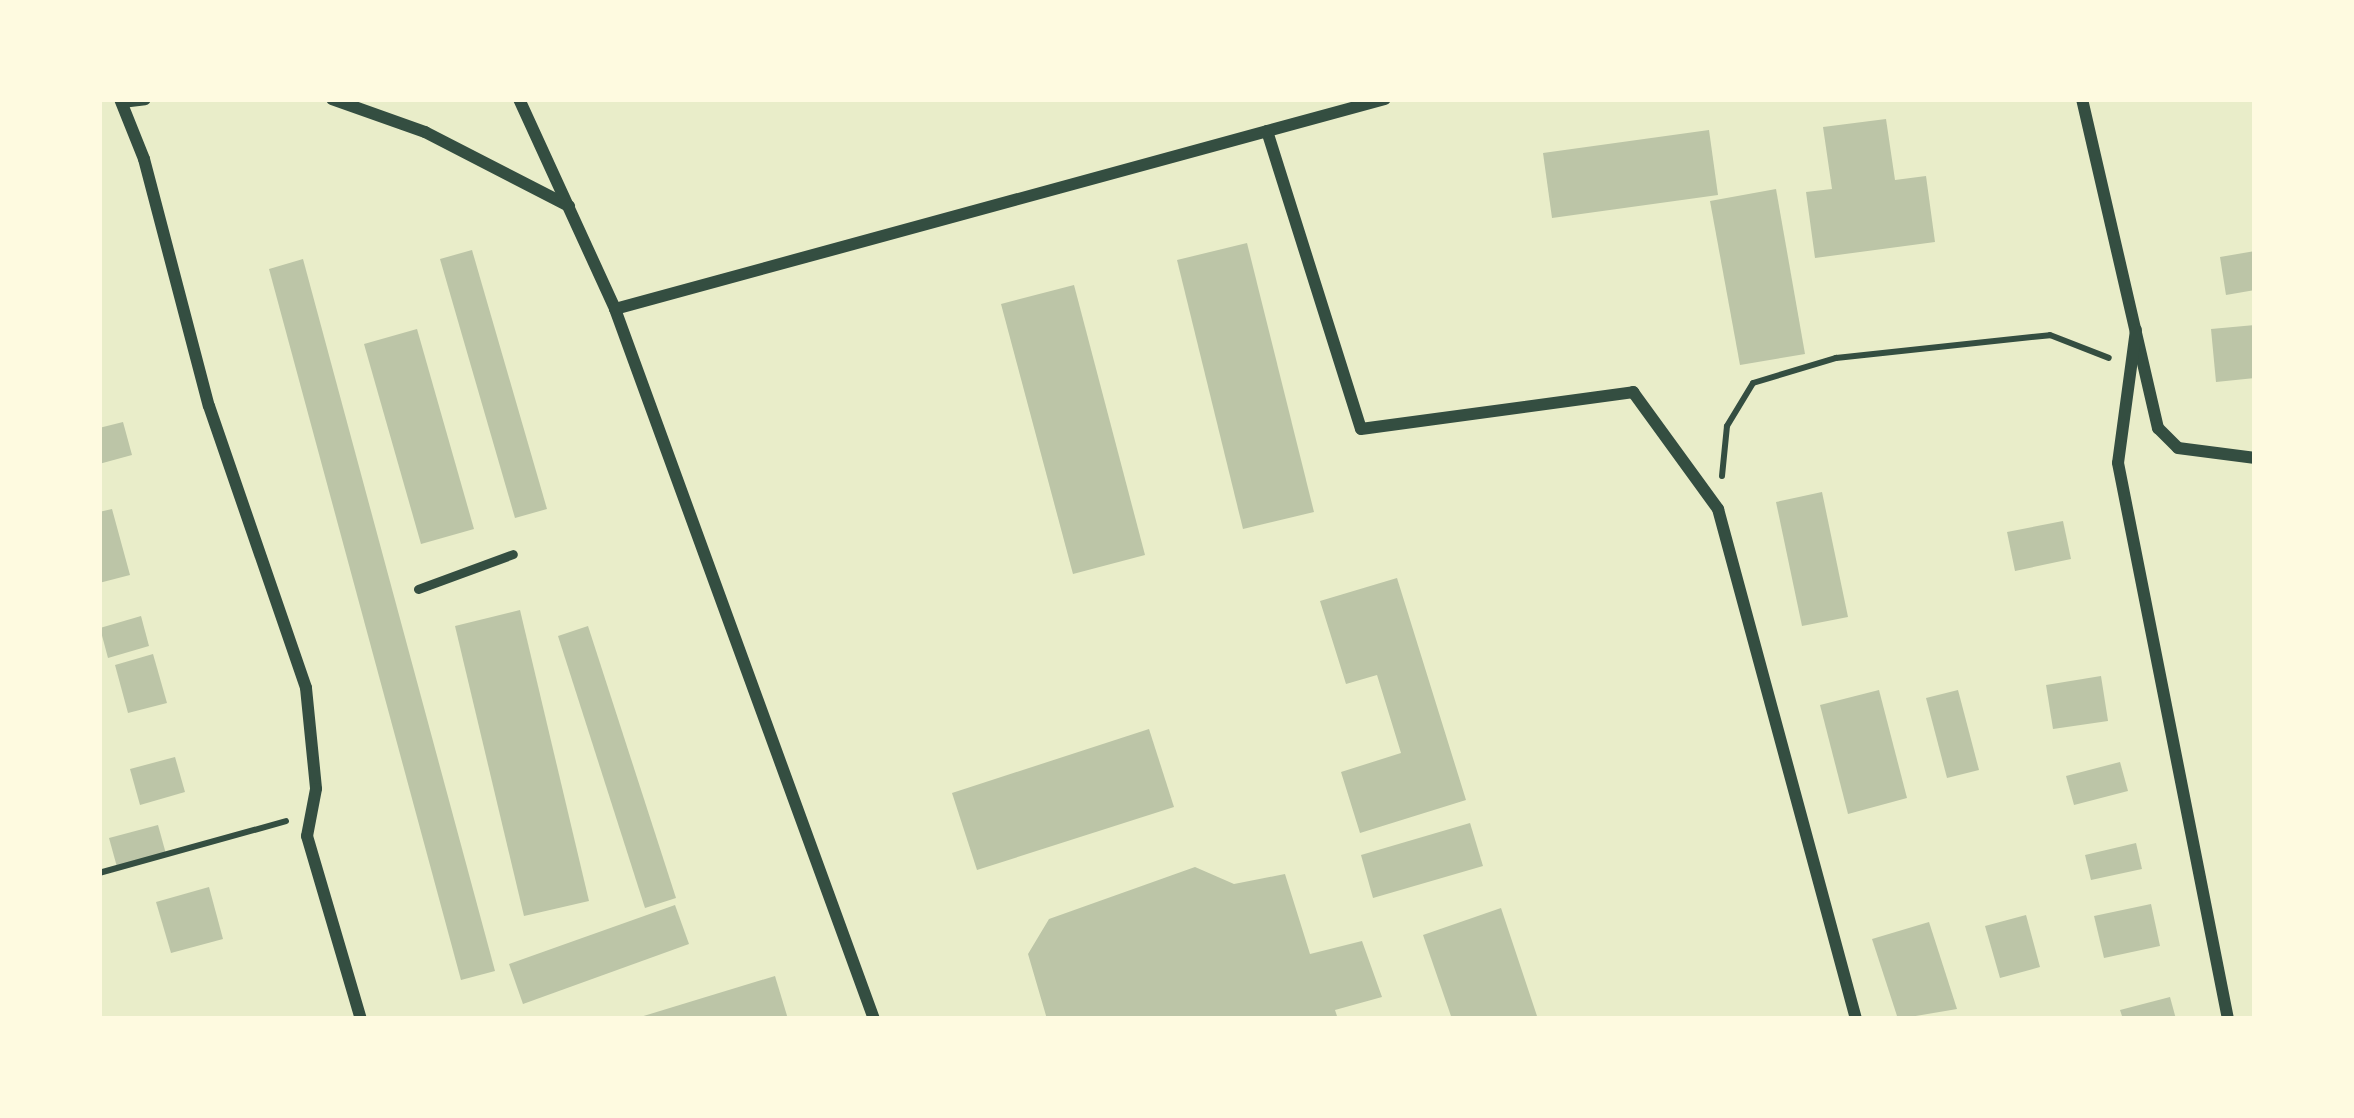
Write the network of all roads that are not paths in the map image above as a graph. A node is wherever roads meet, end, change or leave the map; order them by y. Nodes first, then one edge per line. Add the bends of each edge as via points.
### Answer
1 (145, 99) edge
2 (332, 99) edge
3 (1385, 99) edge
4 (2082, 99) edge
5 (121, 100) edge
6 (522, 100) edge
7 (1267, 131) junction
8 (568, 206) junction
9 (615, 309) junction
10 (2136, 330) junction
11 (2255, 458) edge
12 (513, 554) dead end
13 (418, 589) dead end
14 (362, 1019) edge
15 (874, 1019) edge
16 (1856, 1019) edge
17 (2228, 1019) edge

1 - 5 street
2 - 8 street via 424,132
3 - 7 street
4 - 10 street
5 - 14 street via 209,406 306,688 308,836
6 - 8 street
7 - 9 street
7 - 16 street via 1361,429 1633,392 1718,509
8 - 9 street
9 - 15 street
10 - 11 street via 2158,428 2178,448
10 - 17 street via 2117,463
12 - 13 lane

